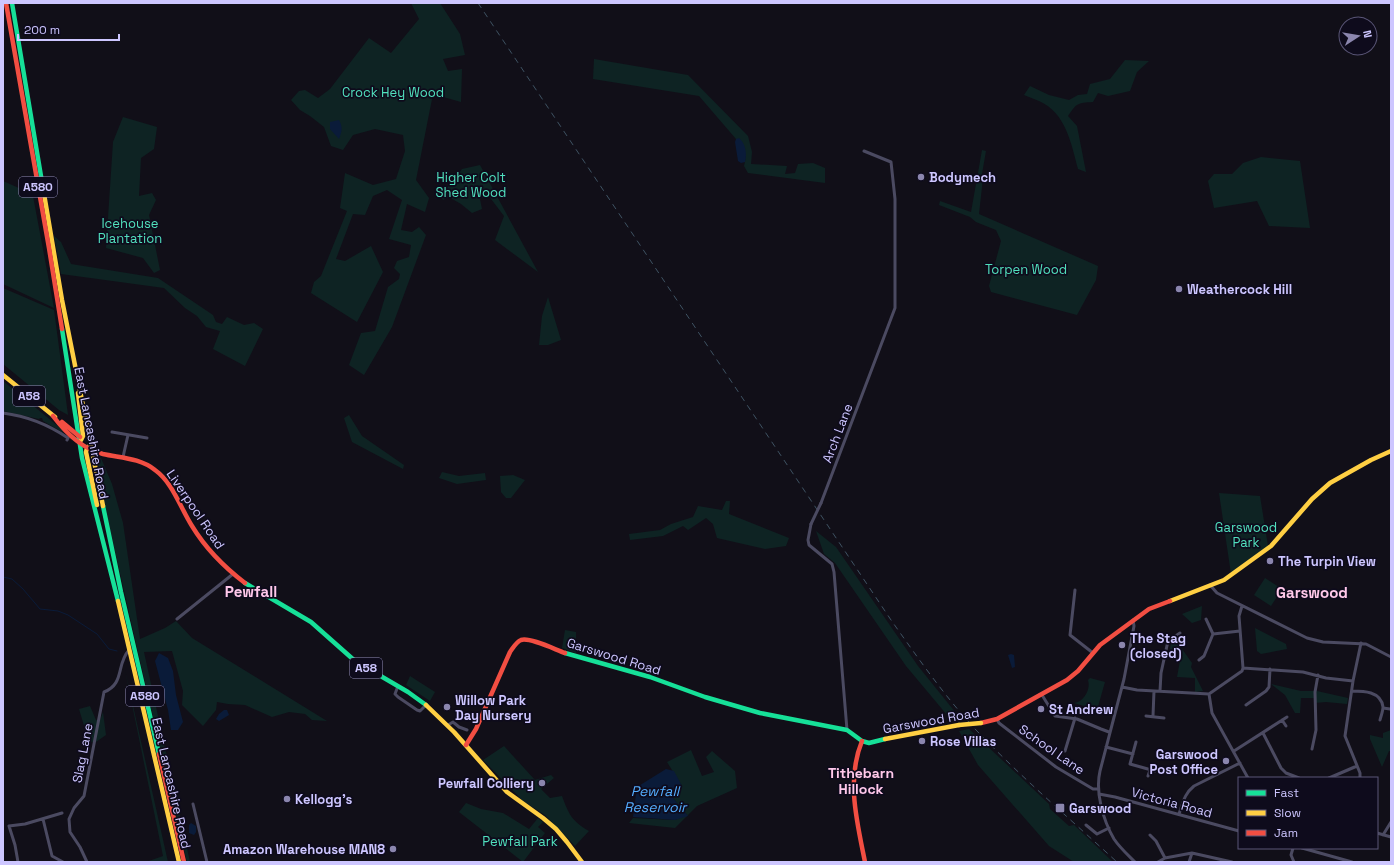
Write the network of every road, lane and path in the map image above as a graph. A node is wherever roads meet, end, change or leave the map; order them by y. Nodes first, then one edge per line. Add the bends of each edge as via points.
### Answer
1 (6, 3) edge
2 (12, 3) edge
3 (864, 151) dead end
4 (3, 375) edge
5 (78, 384) junction
6 (3, 413) edge
7 (53, 416) junction
8 (75, 416) junction
9 (40, 418) dead end
10 (39, 422) junction
11 (62, 422) junction
12 (112, 432) dead end
13 (128, 435) junction
14 (147, 438) dead end
15 (80, 439) junction
16 (67, 440) dead end
17 (90, 447) junction
18 (1391, 451) edge
19 (105, 454) junction
20 (123, 457) junction
21 (94, 462) junction
22 (98, 519) junction
23 (233, 574) junction
24 (1210, 585) junction
25 (1075, 590) dead end
26 (1242, 606) junction
27 (177, 619) dead end
28 (1133, 620) junction
29 (1206, 620) dead end
30 (1240, 631) junction
31 (1180, 633) dead end
32 (1213, 634) junction
33 (1168, 641) junction
34 (1361, 643) junction
35 (1164, 645) dead end
36 (130, 647) junction
37 (1093, 653) junction
38 (1204, 656) junction
39 (1391, 658) edge
40 (1208, 659) dead end
41 (1199, 660) dead end
42 (1243, 668) junction
43 (1270, 669) junction
44 (1318, 676) junction
45 (1353, 681) junction
46 (398, 686) junction
47 (1122, 687) junction
48 (1154, 691) junction
49 (1160, 691) junction
50 (1352, 691) junction
51 (1209, 694) junction
52 (1042, 695) junction
53 (426, 706) junction
54 (1245, 706) dead end
55 (1383, 708) junction
56 (1390, 709) dead end
57 (1146, 716) dead end
58 (1153, 716) junction
59 (1287, 716) dead end
60 (1075, 718) junction
61 (1164, 718) dead end
62 (997, 719) junction
63 (1282, 720) junction
64 (1380, 720) dead end
65 (448, 725) junction
66 (1286, 726) dead end
67 (466, 728) dead end
68 (847, 730) junction
69 (1110, 732) junction
70 (1262, 734) junction
71 (862, 741) junction
72 (1062, 743) dead end
73 (1136, 743) dead end
74 (1067, 744) junction
75 (466, 745) junction
76 (1106, 747) junction
77 (1312, 749) dead end
78 (1065, 751) dead end
79 (1234, 751) junction
80 (1133, 754) junction
81 (1240, 763) junction
82 (1357, 766) junction
83 (1150, 770) junction
84 (1155, 771) dead end
85 (1148, 776) dead end
86 (1247, 777) edge
87 (1296, 777) edge
88 (1331, 777) edge
89 (1360, 777) edge
90 (1098, 789) junction
91 (1099, 794) junction
92 (193, 804) dead end
93 (62, 813) dead end
94 (1179, 814) junction
95 (43, 819) junction
96 (1391, 822) edge
97 (1093, 824) dead end
98 (1108, 827) junction
99 (1238, 831) edge
100 (1378, 833) edge
101 (1150, 835) dead end
102 (1383, 835) junction
103 (1391, 837) edge
104 (1293, 849) edge
105 (1306, 849) edge
106 (1192, 853) junction
107 (1165, 858) junction
108 (1219, 860) edge
109 (18, 862) edge
110 (63, 862) edge
111 (87, 862) edge
112 (179, 862) edge
113 (184, 862) edge
114 (207, 862) edge
115 (582, 862) edge
116 (866, 862) edge
117 (1135, 862) edge
118 (1158, 862) edge
119 (1189, 862) edge
120 (1232, 862) edge
121 (1294, 862) edge
122 (1352, 862) edge

1 - 8 main road, East Lancashire Road / A580 via 49,248
2 - 5 main road, East Lancashire Road / A580
3 - 68 street, Arch Lane, bridge via 891,162 895,199 895,308 821,503 810,524 808,540 809,545 832,564 834,572
4 - 7 main road, A58
5 - 15 main road via 84,436
5 - 17 main road, East Lancashire Road / A580
6 - 10 street
7 - 11 main road, A58
7 - 15 main road, A58 via 66,431
8 - 11 main road via 70,422
8 - 15 main road, East Lancashire Road / A580
9 - 10 street
10 - 16 street via 63,434
11 - 15 main road, A58
12 - 13 street
13 - 14 street
13 - 20 street
15 - 17 main road, Liverpool Road / A58
15 - 22 main road, East Lancashire Road / A580
17 - 19 main road, Liverpool Road / A58
17 - 21 main road, East Lancashire Road / A580
17 - 22 main road via 86,452
18 - 24 main road, Garswood Road via 1330,483 1305,506 1267,550 1224,580
19 - 20 main road, Liverpool Road / A58
19 - 21 main road via 96,458
20 - 23 main road, Liverpool Road / A58 via 145,463 163,476 201,540
21 - 36 main road, East Lancashire Road / A580
22 - 36 main road, East Lancashire Road / A580
23 - 27 street
23 - 46 main road, Liverpool Road / A58 via 312,623 356,662
24 - 26 street via 1217,592
24 - 28 main road, Garswood Road via 1156,605
25 - 37 street via 1070,635
26 - 30 street via 1239,616
26 - 34 street via 1307,638 1323,642
28 - 37 main road, Garswood Road via 1108,638
28 - 47 street
29 - 32 street
30 - 32 street
30 - 42 street
31 - 33 street
32 - 38 street
33 - 35 street
33 - 49 street
34 - 39 street via 1372,646
34 - 45 street
36 - 111 street, Slag Lane via 123,656 119,679 111,689 104,692 84,796 68,819 70,832
36 - 112 main road, East Lancashire Road / A580
36 - 113 main road, East Lancashire Road / A580
37 - 52 main road, Garswood Road via 1072,676
38 - 40 street
38 - 41 street
42 - 43 street
42 - 51 street
43 - 44 street
43 - 54 street via 1269,687
44 - 45 street
44 - 77 street via 1315,692 1316,730
45 - 50 street
46 - 53 main road, Liverpool Road / A58
46 - 53 street via 395,694 410,706 417,710
47 - 48 street
47 - 69 street
48 - 49 street
48 - 58 street
49 - 51 street
50 - 55 street via 1370,692 1379,699
50 - 82 street via 1345,736
51 - 79 street via 1212,713
52 - 60 street via 1055,716
52 - 62 main road, Garswood Road
53 - 65 main road, Liverpool Road / A58
55 - 56 street
55 - 64 street
57 - 58 street
58 - 61 street
59 - 63 street
60 - 69 street
60 - 74 street
62 - 71 main road, Garswood Road, bridge via 869,743
62 - 90 street, School Lane via 1056,767 1093,789
63 - 66 street
63 - 70 street
65 - 67 street, Liverpool Road via 452,722 459,728
65 - 75 main road, Liverpool Road / A58
68 - 71 main road, Garswood Road
68 - 75 main road, Garswood Road via 760,713 650,677 522,640 510,652 476,729
69 - 76 street
70 - 79 street
70 - 87 street via 1286,773
71 - 116 main road via 854,769 854,804
72 - 74 street
73 - 80 street
74 - 78 street
75 - 115 main road, Liverpool Road / A58 via 508,793 550,824
76 - 80 street
76 - 90 street via 1098,777
79 - 81 street
80 - 83 street via 1130,764
81 - 86 street
81 - 94 street via 1194,786 1184,798
82 - 88 street
82 - 89 street
83 - 84 street
83 - 85 street
90 - 91 street
91 - 94 street, Victoria Road
91 - 98 street
92 - 114 street
93 - 95 street
94 - 99 street, Victoria Road
95 - 109 street via 9,826
95 - 110 street via 52,856
96 - 102 street
97 - 98 street via 1088,826 1096,834
98 - 117 street via 1119,846
100 - 102 street
101 - 107 street via 1155,839
102 - 103 street
104 - 121 street
105 - 122 street
106 - 107 street
106 - 108 street
106 - 119 street
107 - 118 street
108 - 120 street

